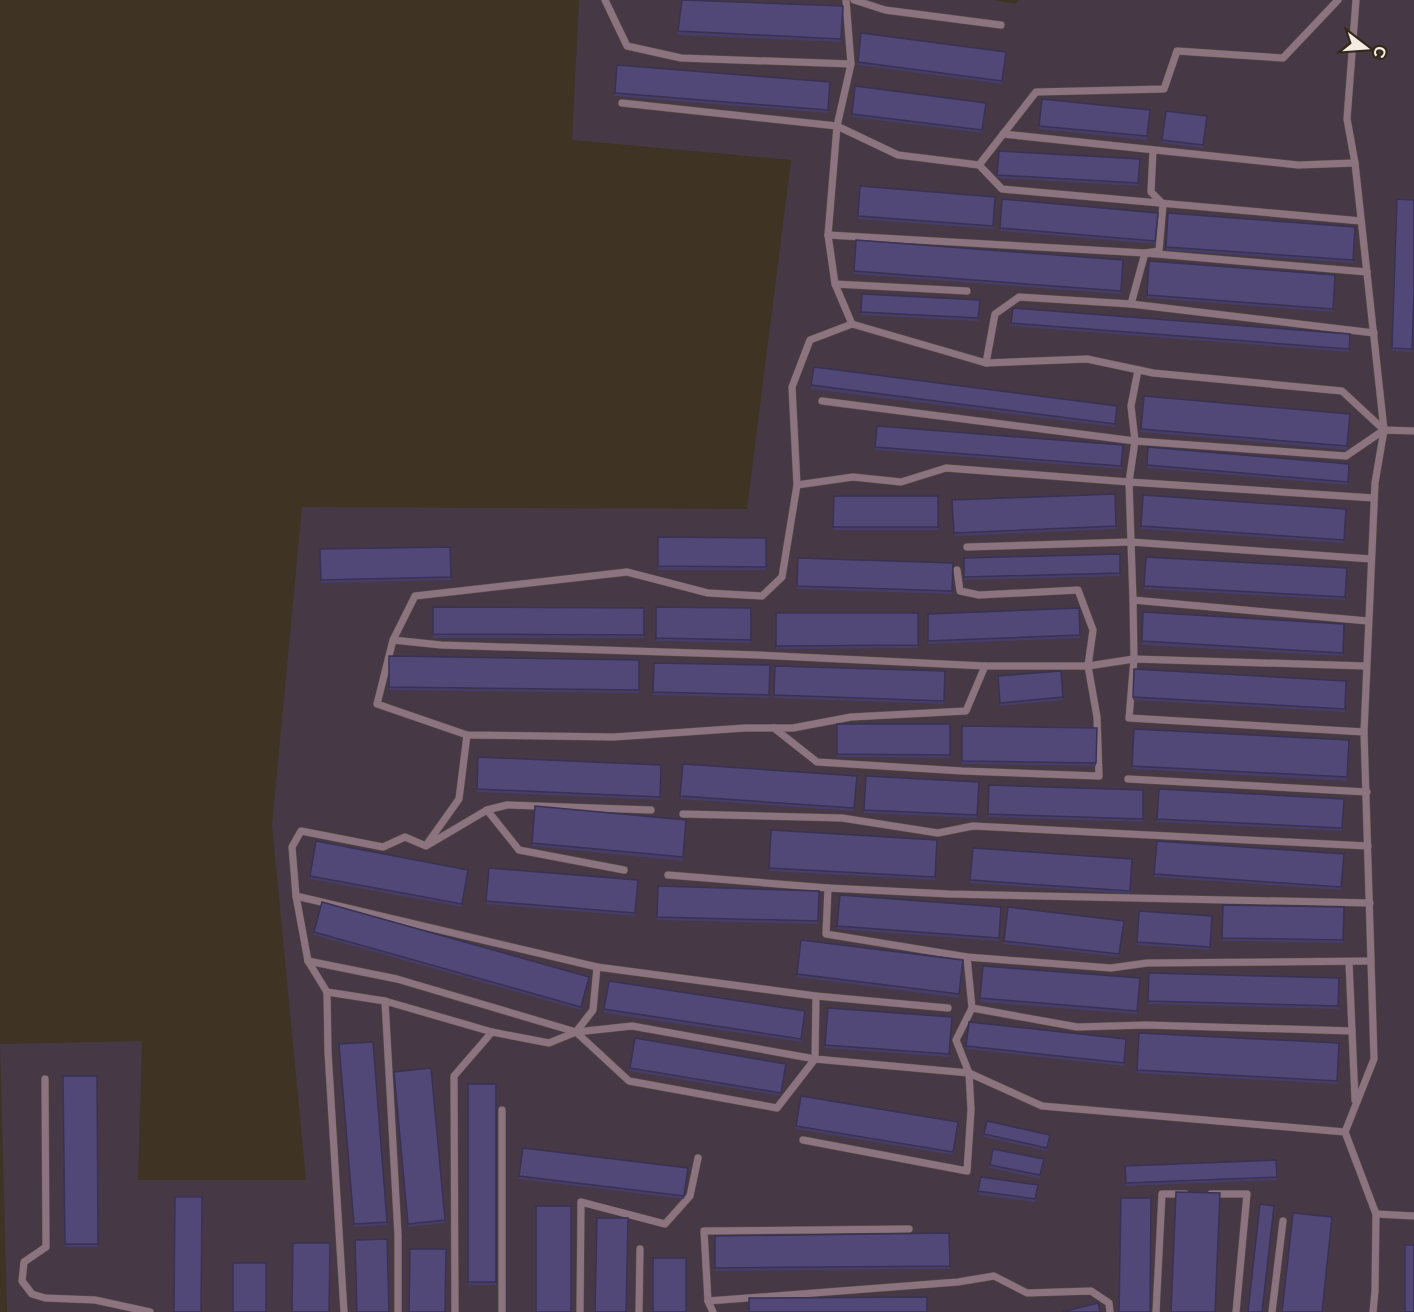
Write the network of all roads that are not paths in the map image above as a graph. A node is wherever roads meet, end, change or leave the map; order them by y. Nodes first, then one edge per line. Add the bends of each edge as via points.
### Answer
1 (605, 0) edge
2 (846, 0) edge
3 (854, 0) edge
4 (1338, 0) edge
5 (1356, 0) edge
6 (1001, 25) dead end
7 (850, 64) junction
8 (622, 103) dead end
9 (837, 126) junction
10 (1003, 134) junction
11 (1153, 150) junction
12 (1355, 163) junction
13 (979, 165) junction
14 (1163, 204) junction
15 (1361, 221) junction
16 (828, 236) junction
17 (1145, 253) junction
18 (1367, 272) junction
19 (834, 284) junction
20 (967, 291) dead end
21 (1131, 304) junction
22 (852, 324) junction
23 (1374, 333) junction
24 (986, 363) junction
25 (1138, 370) junction
26 (822, 401) dead end
27 (1384, 430) junction
28 (1414, 431) edge
29 (1135, 441) junction
30 (1129, 482) junction
31 (797, 485) junction
32 (1374, 498) junction
33 (1131, 542) junction
34 (967, 547) dead end
35 (1371, 559) junction
36 (957, 570) dead end
37 (1133, 600) junction
38 (1368, 621) junction
39 (393, 640) junction
40 (1134, 659) junction
41 (986, 666) junction
42 (1088, 666) junction
43 (1366, 666) junction
44 (774, 728) junction
45 (1364, 732) junction
46 (466, 735) junction
47 (1128, 779) dead end
48 (1367, 792) junction
49 (487, 810) junction
50 (651, 810) dead end
51 (683, 814) dead end
52 (426, 846) junction
53 (1368, 846) junction
54 (624, 870) dead end
55 (668, 875) dead end
56 (828, 888) junction
57 (296, 896) junction
58 (1370, 903) junction
59 (967, 957) junction
60 (308, 961) junction
61 (1371, 961) junction
62 (1349, 962) junction
63 (597, 967) junction
64 (327, 992) junction
65 (816, 996) junction
66 (385, 1001) junction
67 (948, 1008) dead end
68 (972, 1008) junction
69 (1352, 1031) junction
70 (492, 1032) junction
71 (576, 1032) junction
72 (815, 1059) junction
73 (969, 1073) junction
74 (45, 1079) dead end
75 (1356, 1104) junction
76 (502, 1110) dead end
77 (1345, 1132) junction
78 (803, 1140) dead end
79 (698, 1158) dead end
80 (1194, 1194) edge
81 (1204, 1194) edge
82 (1376, 1214) junction
83 (1414, 1216) edge
84 (1283, 1221) dead end
85 (909, 1229) dead end
86 (640, 1249) dead end
87 (708, 1301) junction
88 (150, 1312) edge
89 (344, 1312) edge
90 (398, 1312) edge
91 (455, 1312) edge
92 (502, 1312) edge
93 (580, 1312) edge
94 (639, 1312) edge
95 (713, 1312) edge
96 (1110, 1312) edge
97 (1156, 1312) edge
98 (1236, 1312) edge
99 (1272, 1312) edge
100 (1373, 1312) edge

1 - 7 lane via 627,46 681,58
2 - 7 lane
3 - 6 lane via 885,10
4 - 10 lane via 1284,58 1177,51 1164,89 1036,92
5 - 12 lane via 1347,119
7 - 9 lane
8 - 9 lane
9 - 13 lane via 898,155
9 - 16 lane
10 - 11 lane
10 - 13 lane
11 - 12 lane via 1298,165
11 - 14 lane via 1151,192
12 - 15 lane
13 - 14 lane via 1002,189
14 - 15 lane
14 - 17 lane via 1159,251
15 - 18 lane
16 - 17 lane
16 - 19 lane
17 - 18 lane
17 - 21 lane
18 - 23 lane
19 - 20 lane
19 - 22 lane
21 - 23 lane
21 - 24 lane via 1019,297 995,314
22 - 24 lane
22 - 31 lane via 810,340 792,387
23 - 27 lane
24 - 25 lane via 1087,358
25 - 27 lane via 1342,391
25 - 29 lane via 1131,406
26 - 29 lane
27 - 28 lane
27 - 29 lane via 1346,456
27 - 32 lane
29 - 30 lane
30 - 31 lane via 946,468 901,482 853,477
30 - 32 lane
30 - 33 lane
31 - 39 lane via 782,577 762,596 708,593 627,572 415,596
32 - 35 lane
33 - 34 lane
33 - 35 lane
33 - 37 lane
35 - 38 lane
36 - 42 lane via 960,591 979,595 1078,590 1093,630
37 - 38 lane
37 - 40 lane
38 - 43 lane
39 - 41 lane
39 - 46 lane via 377,704
40 - 42 lane
40 - 43 lane
40 - 45 lane via 1130,718
41 - 42 lane
41 - 44 lane via 966,711 851,717
42 - 44 lane via 1097,717 1099,776 817,762
43 - 45 lane
44 - 46 lane via 614,737
45 - 48 lane
46 - 52 lane via 459,799
47 - 48 lane
48 - 53 lane
49 - 50 lane via 507,805
49 - 52 lane
49 - 54 lane via 519,850
51 - 53 lane via 843,818 938,833 973,826
52 - 57 lane via 405,837 383,847 301,831 292,847
53 - 58 lane
55 - 56 lane
56 - 58 lane
56 - 59 lane via 826,934
57 - 60 lane
57 - 63 lane
58 - 61 lane
59 - 62 lane via 1111,968 1147,963
59 - 68 lane
60 - 64 lane
60 - 71 lane via 397,979
61 - 62 lane
61 - 75 lane via 1374,1059
62 - 69 lane
63 - 65 lane
63 - 71 lane via 592,1010
64 - 66 lane
64 - 89 lane
65 - 67 lane
65 - 72 lane
66 - 70 lane
66 - 90 lane via 398,1235
68 - 69 lane via 1077,1027 1146,1025
68 - 73 lane via 956,1040
69 - 75 lane
70 - 71 lane via 549,1043
70 - 91 lane via 454,1076
71 - 72 lane via 632,1026
71 - 72 lane via 629,1081 763,1107 777,1108
72 - 73 lane
73 - 77 lane via 1042,1106
73 - 78 lane via 967,1171
74 - 88 lane via 46,1247 24,1262 22,1281 32,1294 45,1298 95,1300
75 - 77 lane
76 - 92 lane
77 - 82 lane
79 - 93 lane via 690,1196 665,1224 581,1202
80 - 97 lane via 1162,1194
81 - 98 lane via 1247,1194
82 - 83 lane
82 - 100 lane
84 - 99 lane
85 - 87 lane via 704,1232
86 - 94 lane
87 - 95 lane
87 - 96 lane via 994,1276 1028,1293 1091,1291 1109,1303

